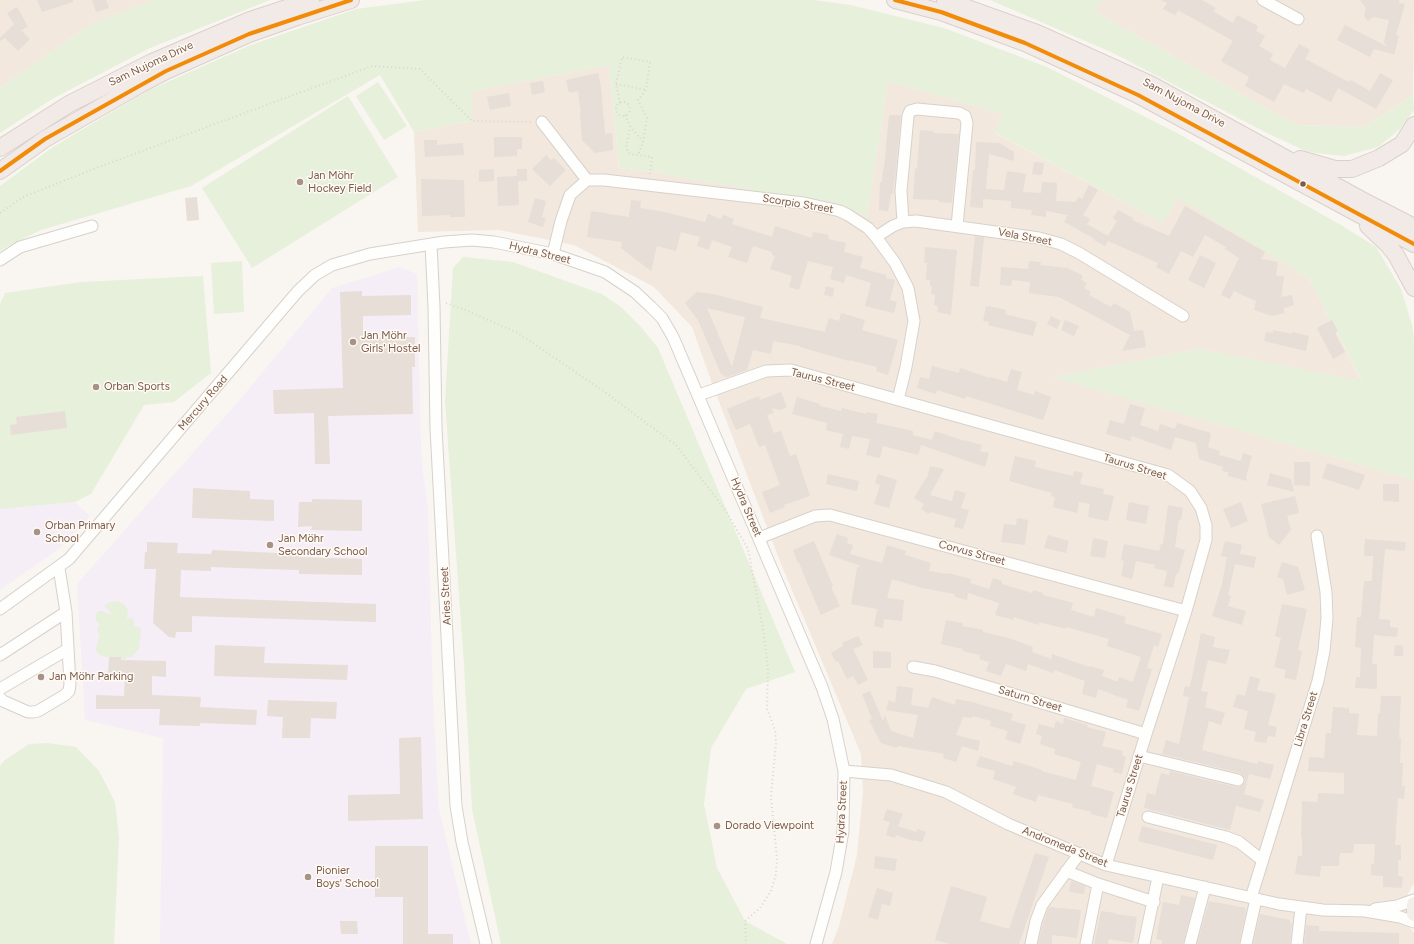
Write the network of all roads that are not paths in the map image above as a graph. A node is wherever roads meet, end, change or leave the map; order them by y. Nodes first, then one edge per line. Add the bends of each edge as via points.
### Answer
1 (311, 0) edge
2 (351, 0) edge
3 (895, 0) edge
4 (945, 0) edge
5 (1263, 0) edge
6 (1298, 19) dead end
7 (542, 122) road end
8 (1414, 125) edge
9 (0, 148) edge
10 (1277, 153) junction
11 (0, 171) edge
12 (586, 180) junction
13 (1350, 210) junction
14 (903, 222) junction
15 (92, 226) dead end
16 (957, 226) junction
17 (1414, 227) edge
18 (876, 237) junction
19 (431, 244) junction
20 (1414, 244) edge
21 (553, 254) junction
22 (0, 260) edge
23 (1414, 288) edge
24 (1183, 316) dead end
25 (699, 395) junction
26 (898, 400) junction
27 (1317, 536) dead end
28 (759, 538) junction
29 (59, 568) junction
30 (0, 609) edge
31 (1186, 611) junction
32 (66, 612) junction
33 (68, 648) junction
34 (0, 655) edge
35 (913, 667) dead end
36 (0, 690) edge
37 (0, 698) edge
38 (1146, 734) junction
39 (1139, 756) junction
40 (844, 771) junction
41 (1238, 780) dead end
42 (1148, 817) dead end
43 (1079, 854) junction
44 (1262, 860) junction
45 (1106, 865) junction
46 (1066, 871) junction
47 (1158, 877) junction
48 (1098, 884) junction
49 (1205, 887) junction
50 (1253, 898) junction
51 (1414, 900) edge
52 (1154, 902) junction
53 (1414, 904) edge
54 (1301, 908) junction
55 (1364, 911) junction
56 (1414, 914) edge
57 (1414, 922) edge
58 (486, 944) edge
59 (816, 944) edge
60 (1031, 944) edge
61 (1086, 944) edge
62 (1144, 944) edge
63 (1190, 944) edge
64 (1246, 944) edge
65 (1298, 944) edge

1 - 9 highway, Sam Nujoma Drive via 250,20 152,62 70,104
2 - 11 highway, Sam Nujoma Drive via 249,34 166,71 45,139
3 - 13 highway, Sam Nujoma Drive via 941,12 1025,43 1131,91
4 - 10 highway, Sam Nujoma Drive via 1037,33 1150,84
5 - 6 street
7 - 12 street
8 - 10 highway via 1402,144 1379,158 1352,168 1336,169
10 - 17 highway, Sam Nujoma Drive
12 - 18 street, Scorpio Street via 804,203 840,211 868,228
12 - 21 street via 570,195
13 - 20 highway, Sam Nujoma Drive
13 - 23 highway via 1396,255
14 - 16 street, Vela Street
14 - 16 street via 901,191 908,116 910,111 917,109 959,113 965,116 967,123
14 - 18 street, Vela Street
15 - 22 street via 20,247
16 - 24 street, Vela Street via 1039,238 1062,244
18 - 26 street, Scorpio Street via 895,263 908,288 912,306 912,336
19 - 21 street, Hydra Street via 462,240 487,241
19 - 29 street, Mercury Road via 370,254 332,265 315,275 298,291 70,559
19 - 58 street, Aries Street via 436,428 456,806
21 - 25 street, Hydra Street via 605,272 635,292 651,307 662,318 673,338
25 - 26 street, Taurus Street via 758,373 790,370
25 - 28 street, Hydra Street
26 - 31 street, Taurus Street via 1168,476 1180,483 1190,491 1201,508 1206,525 1206,540
27 - 44 street, Libra Street via 1326,592 1324,651 1318,681
28 - 31 street, Corvus Street via 815,516 830,515
28 - 40 street, Hydra Street via 822,687 833,719
29 - 30 street, Mercury Road
29 - 32 street
31 - 38 street, Taurus Street
32 - 33 street
32 - 34 street
33 - 36 street
33 - 37 street via 70,684 65,695 33,712
35 - 38 street, Saturn Street via 935,670
38 - 39 street, Taurus Street
39 - 41 street
39 - 45 street, Taurus Street
40 - 43 street, Andromeda Street via 891,775 946,792 1008,824
40 - 59 street, Hydra Street via 843,832 836,872
42 - 44 street via 1226,837 1239,842
43 - 45 street, Andromeda Street
43 - 46 street
44 - 50 street, Libra Street
45 - 47 street, Andromeda Street
46 - 48 street
46 - 60 street via 1042,905
47 - 49 street, Andromeda Street
47 - 52 street
48 - 52 street
48 - 61 street
49 - 50 street, Andromeda Street
49 - 63 street
50 - 54 street, Andromeda Street
50 - 64 street, Libra Street
51 - 55 street, Andromeda Street via 1397,906
52 - 62 street
53 - 56 main road
54 - 55 street, Andromeda Street
54 - 65 street
55 - 57 street, Andromeda Street

